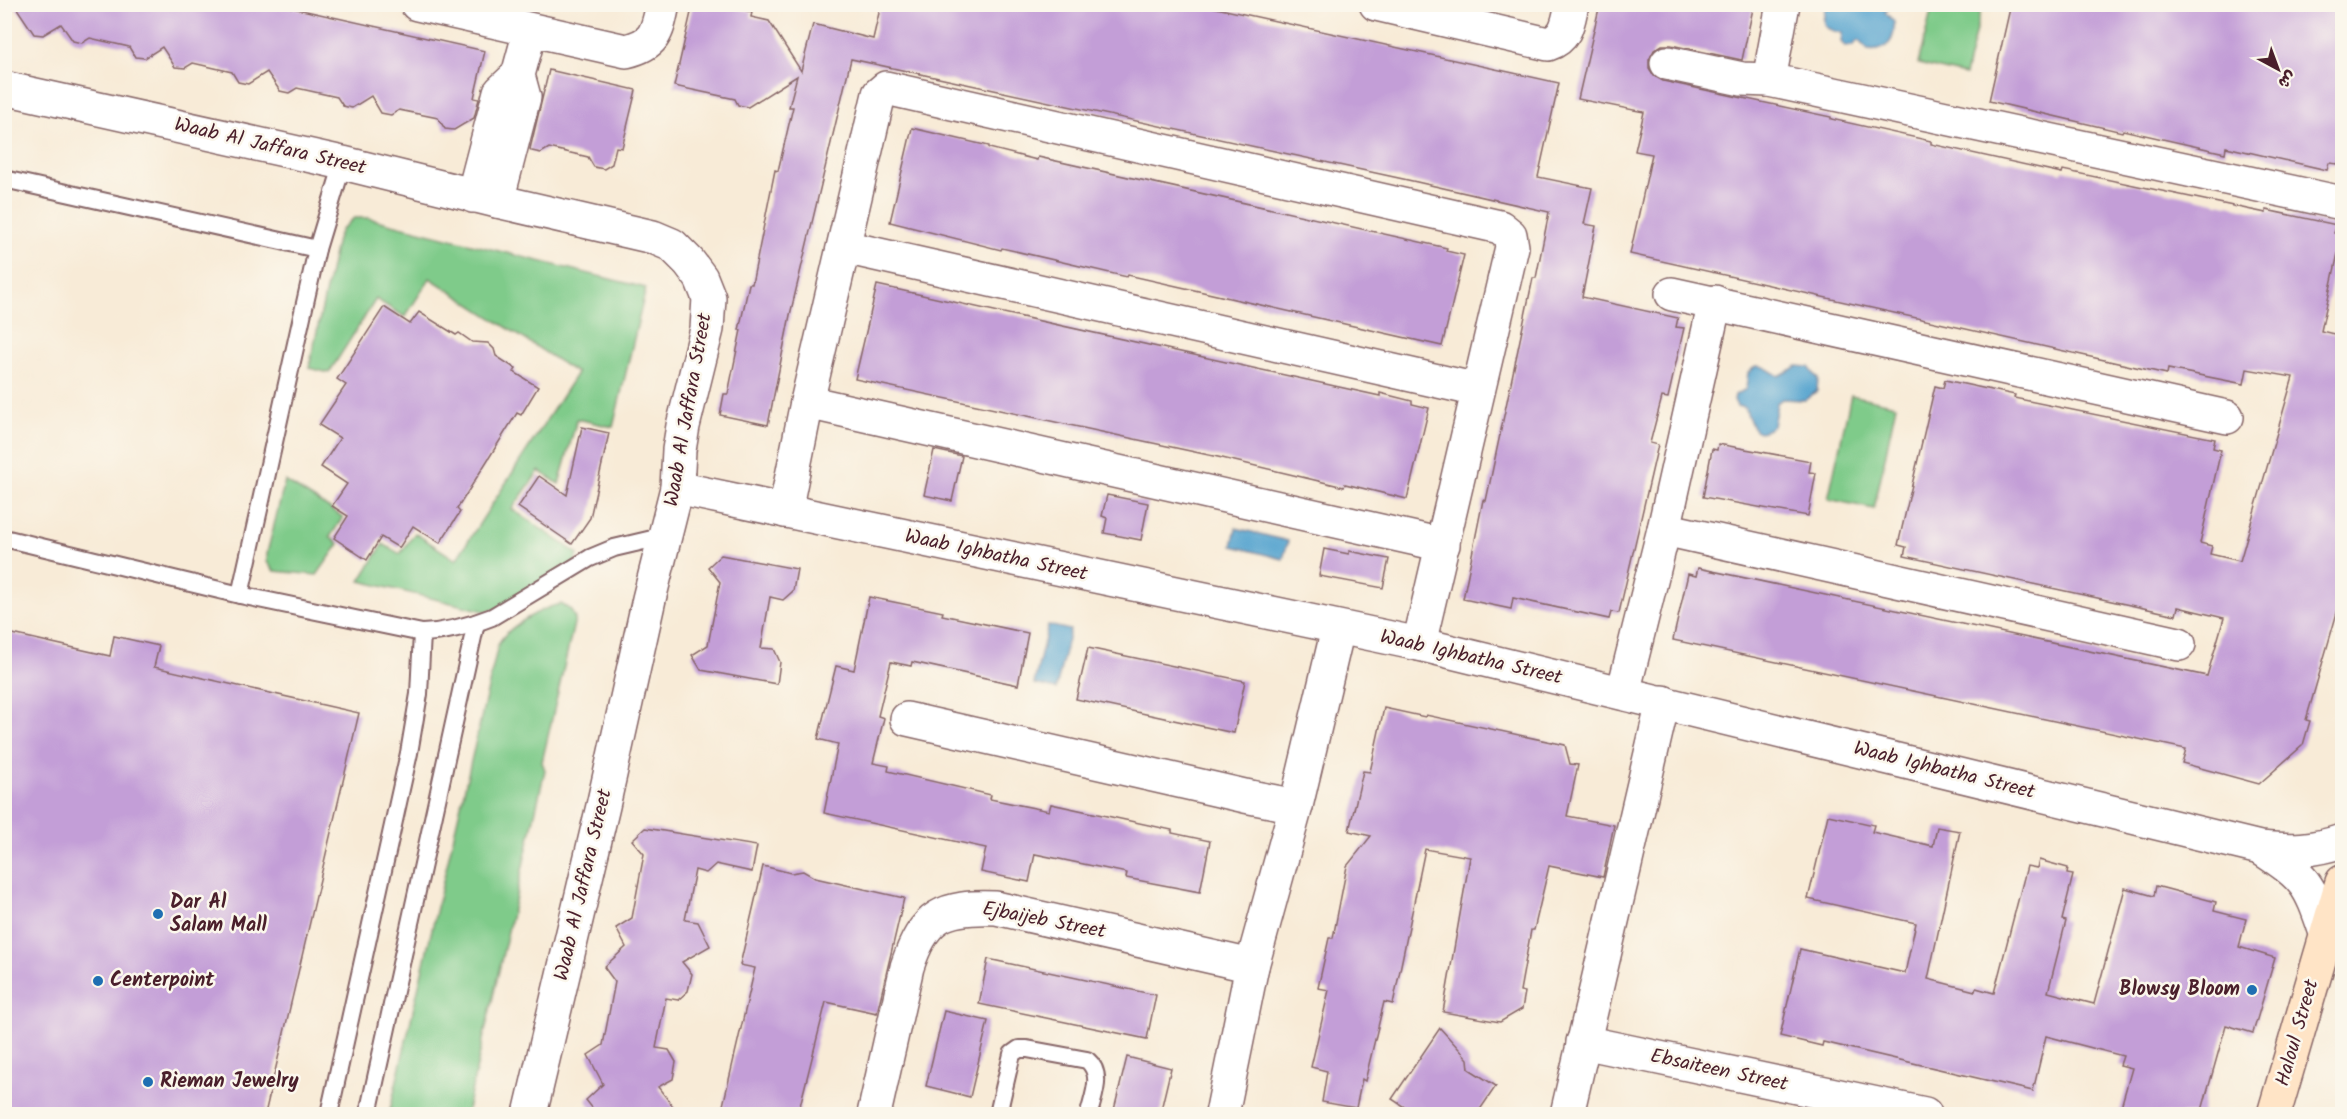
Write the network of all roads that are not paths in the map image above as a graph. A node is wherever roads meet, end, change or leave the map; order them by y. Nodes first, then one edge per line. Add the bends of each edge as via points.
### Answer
1 (417, 4) edge
2 (663, 4) edge
3 (1376, 4) edge
4 (1572, 4) edge
5 (1783, 4) edge
6 (530, 31) junction
7 (1667, 63) dead end
8 (1768, 80) junction
9 (4, 88) edge
10 (344, 163) junction
11 (4, 179) edge
12 (485, 199) junction
13 (2343, 203) edge
14 (844, 247) junction
15 (317, 249) junction
16 (1672, 294) dead end
17 (1715, 302) junction
18 (1478, 390) junction
19 (807, 402) junction
20 (2227, 417) dead end
21 (677, 488) junction
22 (785, 511) junction
23 (1664, 529) junction
24 (665, 536) junction
25 (4, 538) edge
26 (1443, 545) junction
27 (240, 595) junction
28 (476, 623) junction
29 (1338, 628) junction
30 (422, 633) junction
31 (1419, 644) junction
32 (2179, 644) dead end
33 (1623, 693) junction
34 (1663, 702) junction
35 (906, 719) dead end
36 (1296, 806) junction
37 (2343, 841) edge
38 (2260, 848) junction
39 (2343, 882) edge
40 (2326, 933) junction
41 (1252, 966) junction
42 (1583, 1042) junction
43 (329, 1114) edge
44 (368, 1114) edge
45 (530, 1114) edge
46 (874, 1114) edge
47 (998, 1114) edge
48 (1089, 1114) edge
49 (1222, 1114) edge
50 (1567, 1114) edge
51 (1925, 1114) edge
52 (2274, 1114) edge

1 - 6 street
2 - 6 street via 657,33 648,43 626,51
3 - 4 street via 1548,44 1561,38
5 - 8 street
6 - 12 street via 518,75 524,97
7 - 8 street via 1742,79
8 - 13 street
9 - 10 street, Waab Al Jaffara Street
10 - 12 street, Waab Al Jaffara Street
10 - 15 lane
11 - 15 lane
12 - 21 street, Waab Al Jaffara Street via 653,237 672,245 702,278 709,298 707,328 683,426
14 - 18 street
14 - 18 street via 879,94 886,88 1500,227 1510,236 1512,247
14 - 19 street
15 - 27 lane
16 - 17 street
17 - 20 street
17 - 23 street
18 - 26 street
19 - 22 street
19 - 26 street
21 - 22 street, Waab Ighbatha Street
21 - 24 street, Waab Al Jaffara Street
22 - 29 street, Waab Ighbatha Street
23 - 32 street
23 - 33 street
24 - 28 lane via 590,558
24 - 45 street, Waab Al Jaffara Street
25 - 27 lane
26 - 31 street
27 - 30 lane
28 - 30 lane
28 - 44 lane
29 - 31 street, Waab Ighbatha Street
29 - 36 street
30 - 43 lane via 419,694 409,753
31 - 33 street, Waab Ighbatha Street
33 - 34 street, Waab Ighbatha Street
34 - 38 street, Waab Ighbatha Street
34 - 42 street
35 - 36 street
36 - 41 street
37 - 38 street, Waab Ighbatha Street via 2296,852
38 - 40 street, Waab Ighbatha Street via 2305,882
39 - 40 main road, Haloul Street
40 - 52 main road, Haloul Street
41 - 46 street, Ejbaijeb Street via 996,908 952,910 935,918 914,945
41 - 49 street
42 - 50 street
42 - 51 street, Ebsaiteen Street
47 - 48 lane via 1012,1054 1027,1049 1087,1060 1093,1065 1097,1075

